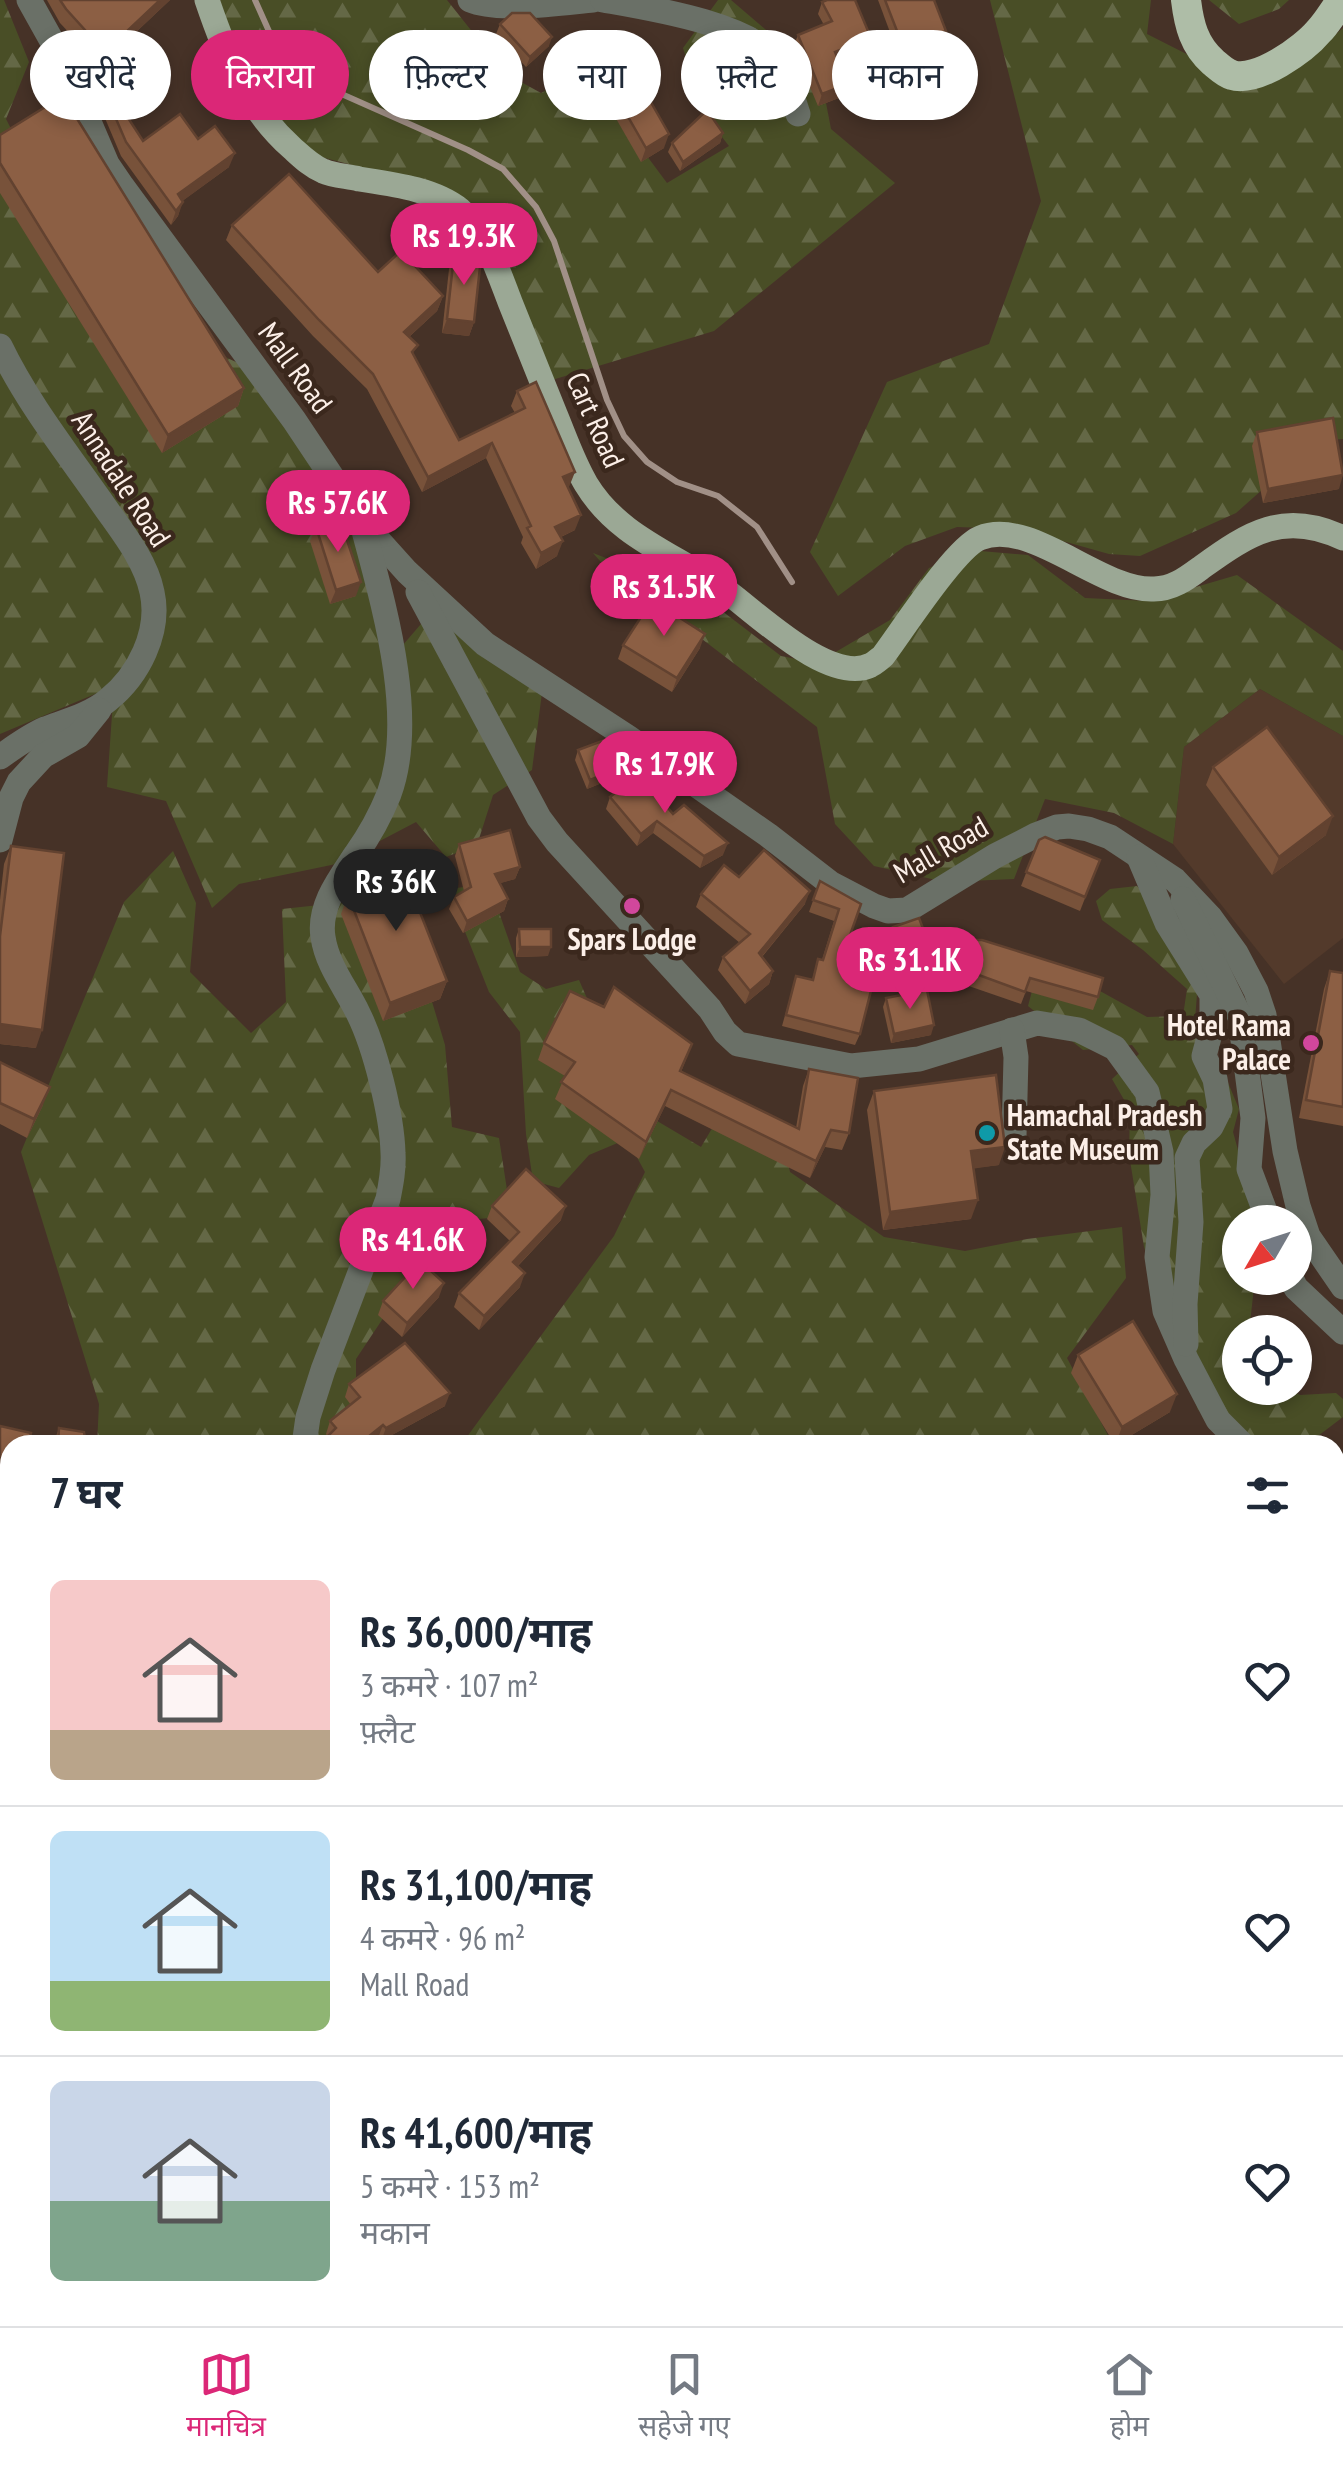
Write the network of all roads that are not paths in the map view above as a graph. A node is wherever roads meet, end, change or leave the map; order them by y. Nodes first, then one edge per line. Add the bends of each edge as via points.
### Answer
1 (29, 0) edge
2 (206, 0) edge
3 (470, 0) edge
4 (593, 0) edge
5 (603, 0) edge
6 (1186, 0) edge
7 (1342, 0) edge
8 (723, 30) edge
9 (0, 346) edge
10 (362, 522) junction
11 (1343, 538) edge
12 (407, 572) junction
13 (106, 702) junction
14 (0, 757) edge
15 (0, 840) edge
16 (1140, 857) junction
17 (1175, 880) junction
18 (1012, 1030) junction
19 (1014, 1136) dead end
20 (1263, 1205) edge
21 (1343, 1287) edge
22 (1303, 1295) edge
23 (1343, 1332) edge
24 (1186, 1359) junction
25 (305, 1435) edge
26 (1232, 1435) edge

1 - 10 street, Mall Road via 107,164
2 - 11 main road, Cart Road via 246,94 311,165 424,193 460,210 475,228 575,463 600,504 634,536 723,588 811,654 848,668 872,665 966,548 988,536 1033,542 1148,590 1178,583 1267,528 1303,526
3 - 4 street
5 - 8 street
6 - 7 highway via 1200,49 1236,76 1276,65 1320,31
9 - 13 street, Annadale Road via 32,404 132,546 152,590 149,644
10 - 12 street, Mall Road
10 - 25 street via 385,610 400,728 389,793 329,898 322,934 370,1038 391,1131 392,1179
12 - 16 street, Mall Road via 496,652 874,906 906,910 1057,827 1099,833
12 - 18 street via 539,818 734,1042 850,1066 919,1059
13 - 14 street, Annadale Road
13 - 15 street via 78,736 43,756 20,782
16 - 17 street, Mall Road
16 - 24 street via 1167,923 1212,995 1204,1056 1220,1110 1187,1158
17 - 20 street via 1240,1017 1252,1118 1249,1169
17 - 21 street, Mall Road via 1210,917 1256,990 1298,1206 1308,1236
18 - 19 street
18 - 24 street via 1037,1023 1079,1030 1115,1048 1147,1092 1161,1152 1158,1257 1165,1311
22 - 23 street
24 - 26 street

